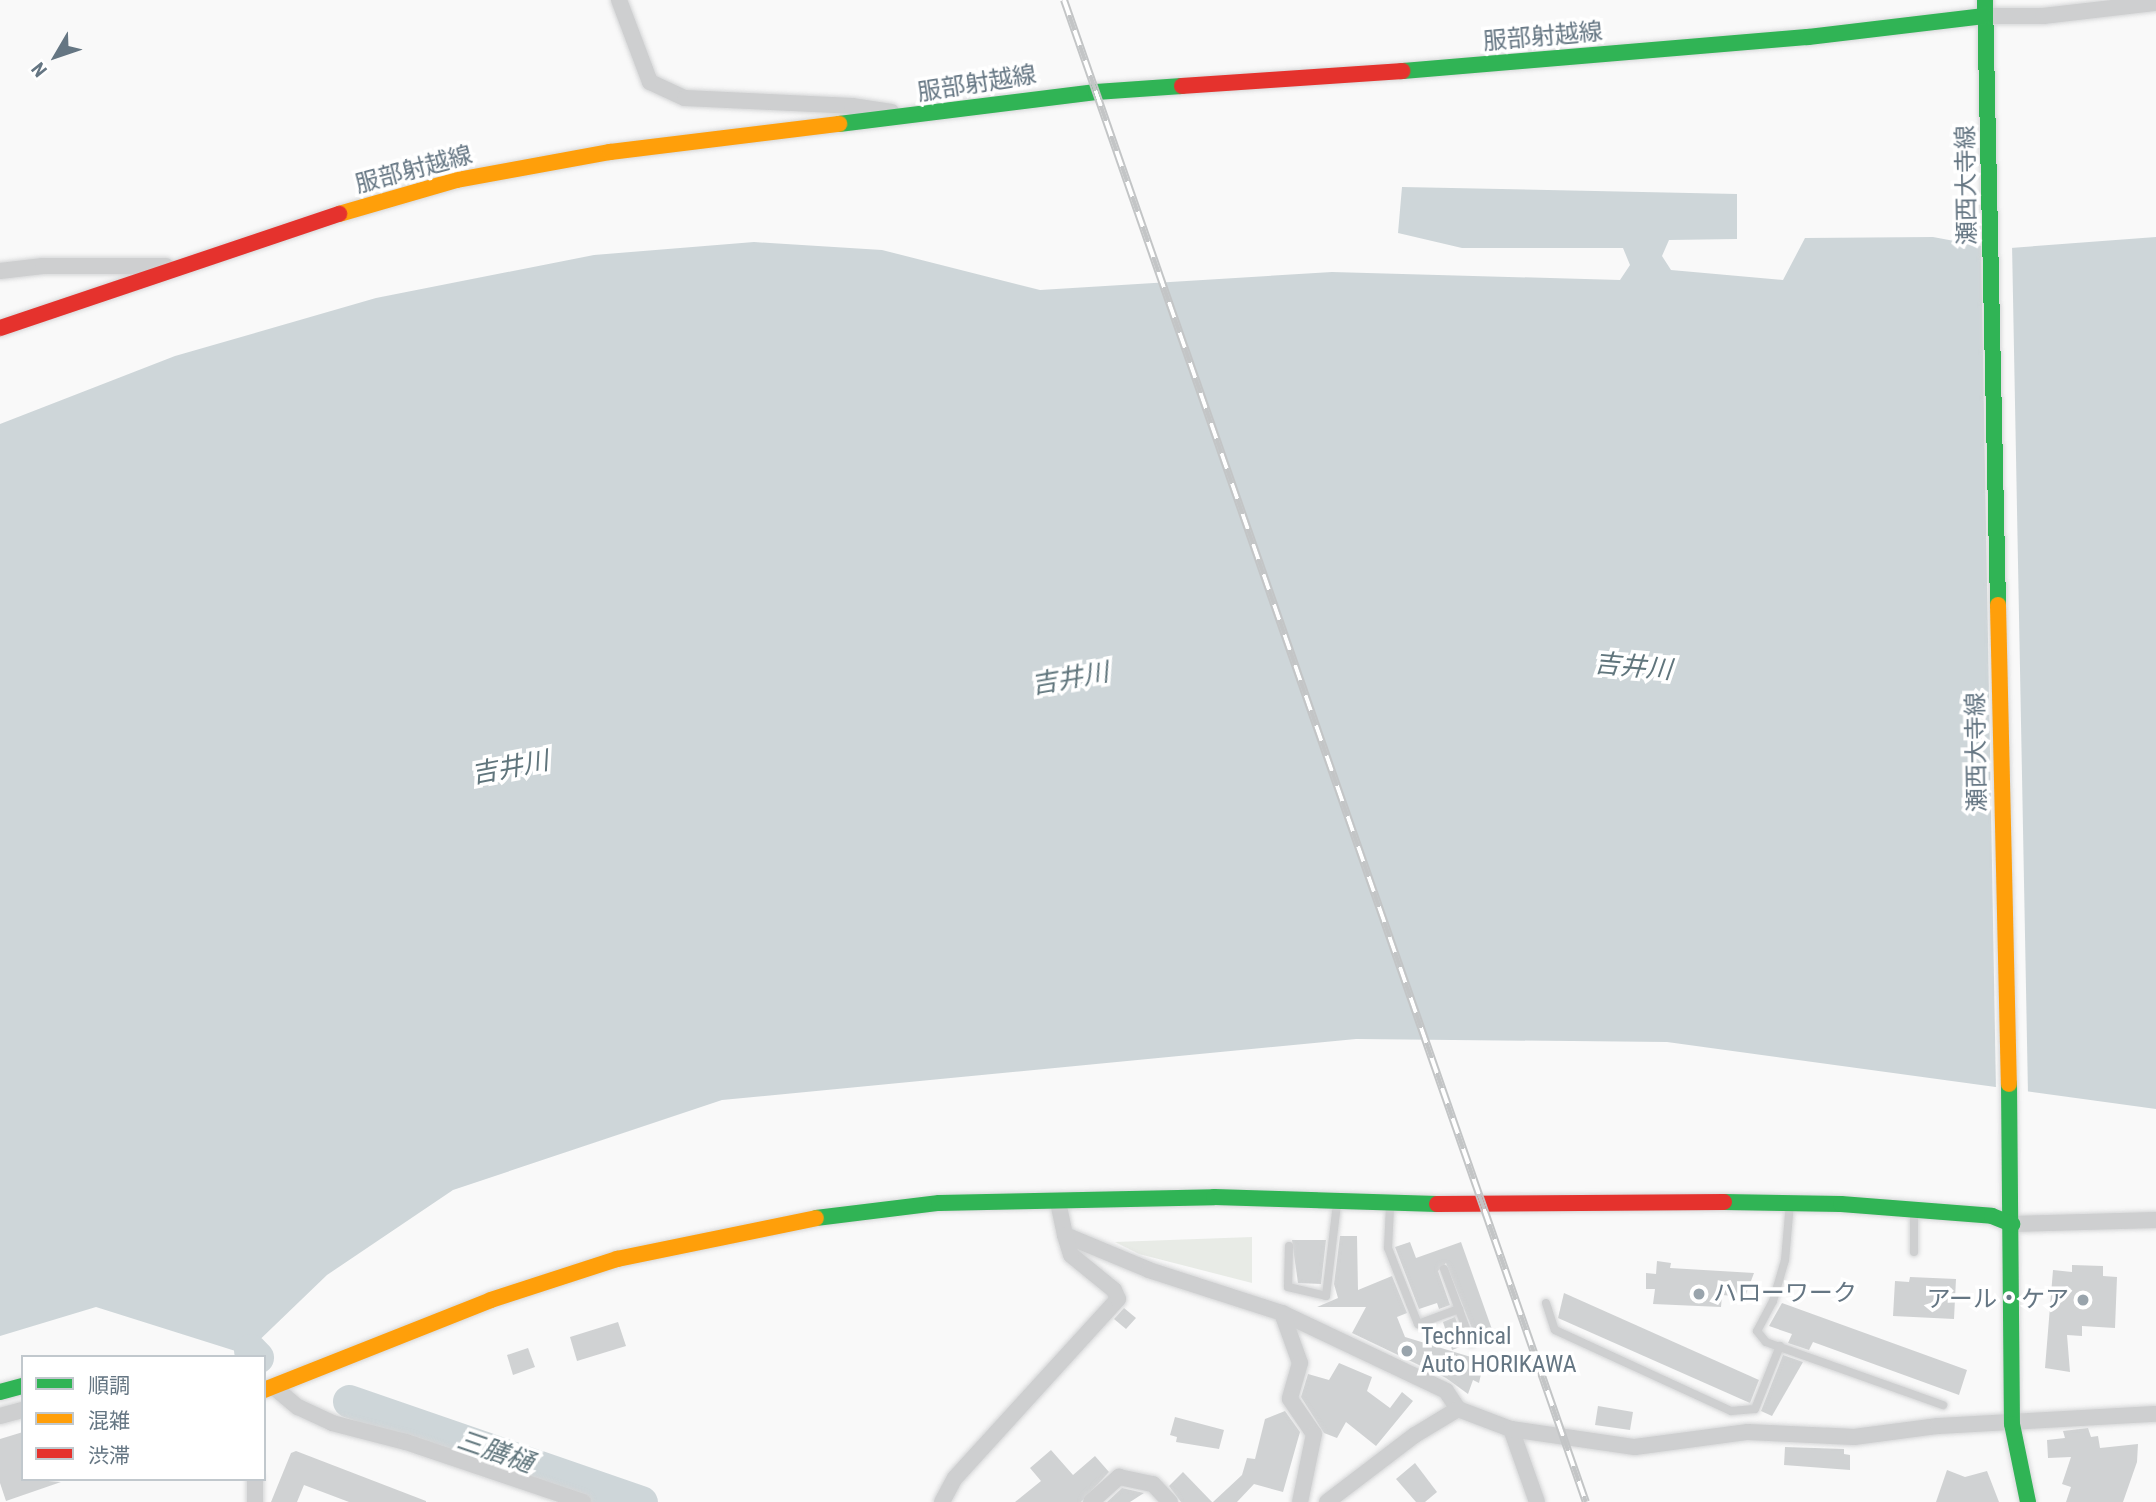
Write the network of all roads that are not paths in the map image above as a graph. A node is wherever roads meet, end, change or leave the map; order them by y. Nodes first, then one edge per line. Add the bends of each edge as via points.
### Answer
1 (620, 0) edge
2 (2144, 3) edge
3 (2156, 3) edge
4 (1985, 15) edge
5 (918, 117) junction
6 (176, 266) junction
7 (0, 271) edge
8 (0, 328) edge
9 (1338, 1201) junction
10 (1058, 1202) junction
11 (1390, 1203) junction
12 (1790, 1203) junction
13 (1914, 1210) junction
14 (2156, 1220) edge
15 (2012, 1224) junction
16 (1065, 1235) junction
17 (1289, 1246) dead end
18 (1914, 1252) dead end
19 (1444, 1269) dead end
20 (1546, 1303) dead end
21 (1459, 1308) junction
22 (1282, 1312) junction
23 (1471, 1342) dead end
24 (1780, 1346) junction
25 (21, 1387) edge
26 (270, 1389) edge
27 (0, 1392) edge
28 (1943, 1405) dead end
29 (1458, 1409) junction
30 (21, 1411) edge
31 (2156, 1414) edge
32 (0, 1416) edge
33 (2012, 1424) junction
34 (1511, 1429) junction
35 (255, 1481) edge
36 (255, 1502) edge
37 (583, 1502) edge
38 (942, 1502) edge
39 (1091, 1502) edge
40 (1171, 1502) edge
41 (1300, 1502) edge
42 (1327, 1502) edge
43 (1537, 1502) edge
44 (2028, 1502) edge

1 - 5 street via 650,82 685,98 852,106
2 - 3 street
2 - 4 street via 2043,16
4 - 5 main road, 服部射越線 via 1808,37 1505,64 1096,92
4 - 15 main road, 瀬西大寺線 via 2008,1202
5 - 6 main road, 服部射越線 via 610,152 457,180
6 - 7 street via 43,266
6 - 8 main road, 服部射越線
9 - 10 main road
9 - 11 main road
9 - 17 lane via 1326,1296 1288,1287
10 - 16 street
10 - 26 main road via 939,1203 811,1219 617,1259 491,1300
11 - 12 main road
11 - 21 lane via 1388,1248 1418,1324
12 - 13 main road
12 - 24 lane via 1785,1259 1773,1301 1757,1331 1766,1342
13 - 15 main road via 1992,1216
13 - 18 lane
14 - 15 street
15 - 33 main road, 瀬西大寺線
16 - 22 street via 1149,1269
16 - 38 street via 1071,1255 1114,1290 1118,1299 956,1478
19 - 21 lane
20 - 24 lane via 1555,1330 1731,1411 1755,1409
21 - 23 lane
22 - 29 street via 1446,1391
22 - 41 street via 1300,1363 1290,1399 1314,1434
24 - 28 lane
25 - 27 main road
26 - 37 street via 332,1423 406,1442
29 - 34 street
29 - 42 street via 1415,1434
30 - 32 street
31 - 33 street
33 - 34 street via 1854,1437 1748,1432 1635,1447
33 - 44 main road, 瀬西大寺線
34 - 43 street
35 - 36 street
39 - 40 street via 1119,1477 1153,1484

